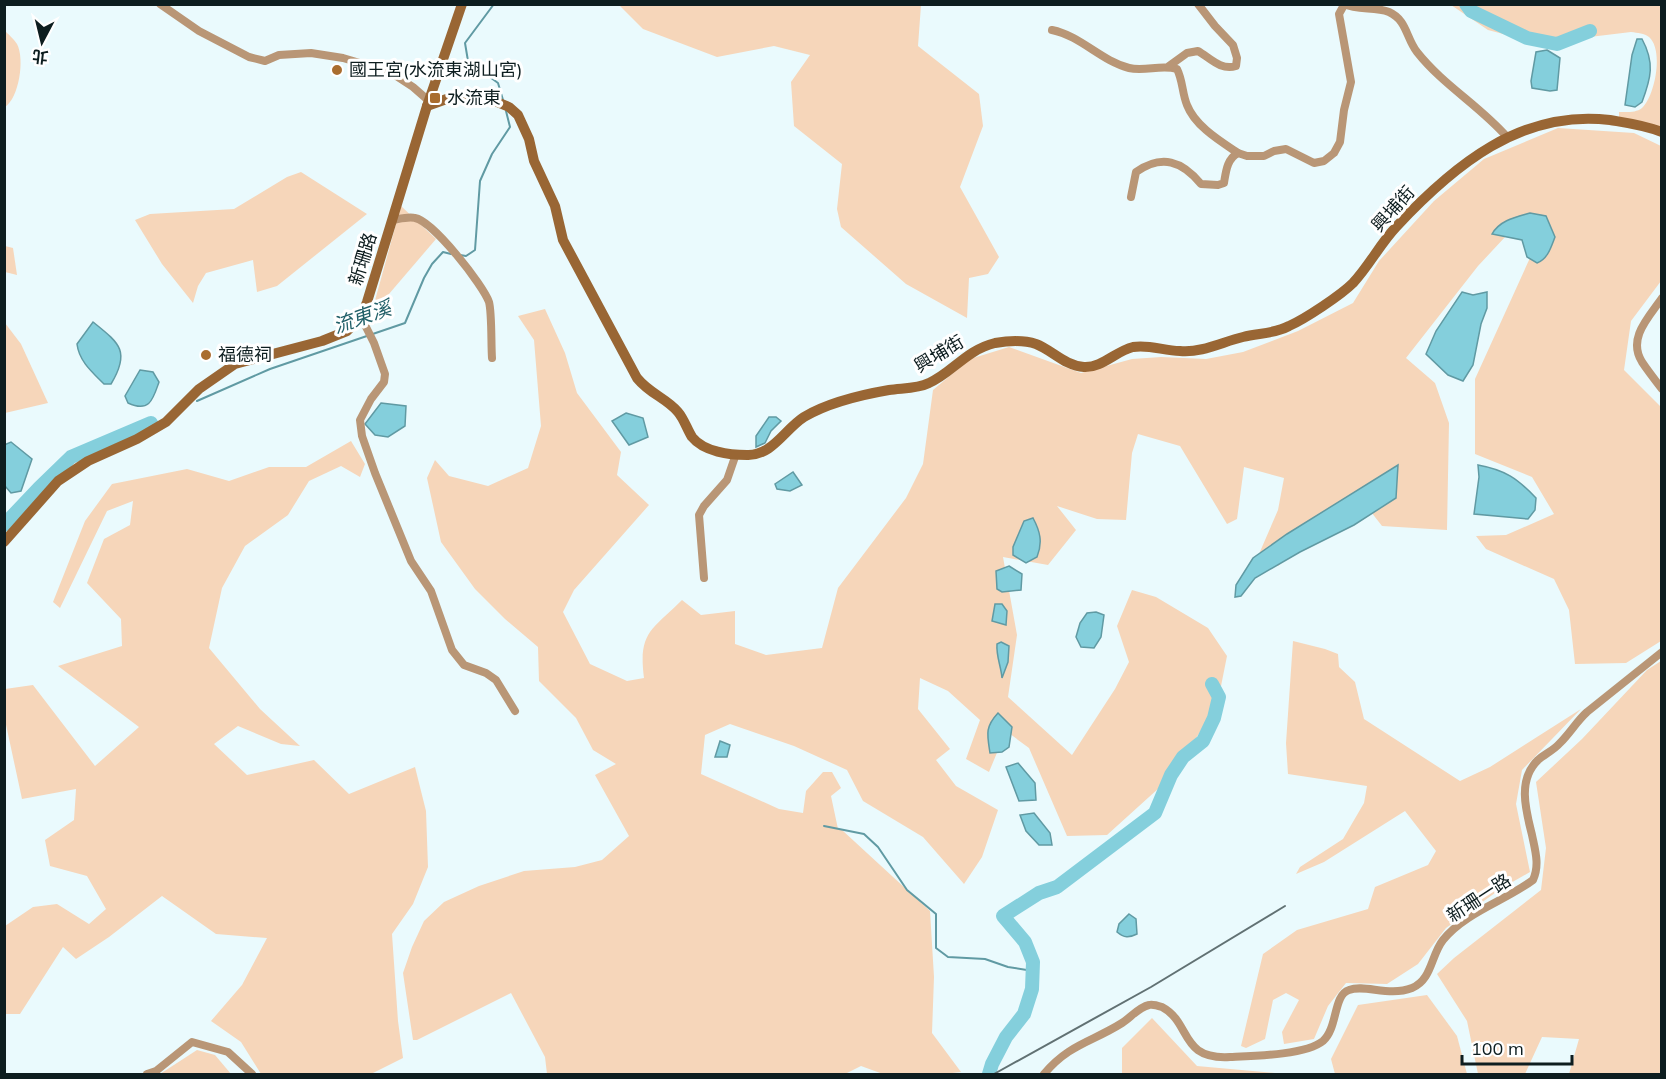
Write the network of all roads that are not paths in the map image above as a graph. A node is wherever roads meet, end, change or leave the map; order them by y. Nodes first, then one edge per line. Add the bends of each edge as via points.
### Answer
1 (160, 4) edge
2 (462, 4) edge
3 (1198, 4) edge
4 (1344, 5) edge
5 (1052, 30) dead end
6 (1169, 66) junction
7 (428, 104) junction
8 (1662, 132) edge
9 (1507, 138) junction
10 (1238, 153) junction
11 (1131, 197) dead end
12 (392, 220) junction
13 (1662, 297) edge
14 (363, 321) junction
15 (492, 358) dead end
16 (1662, 389) edge
17 (736, 454) junction
18 (4, 542) edge
19 (704, 578) dead end
20 (1662, 652) edge
21 (515, 711) dead end
22 (147, 1074) edge
23 (252, 1074) edge
24 (1044, 1074) edge

1 - 7 street via 199,31 249,57 265,61 279,55 311,53 351,60 390,72 413,87
2 - 7 street, 新珊路
3 - 6 street via 1233,45 1236,66 1221,66 1198,51 1187,53
4 - 9 street via 1388,11 1402,21 1416,50 1448,86 1494,122
4 - 10 street via 1339,14 1351,82 1340,142 1334,153 1314,164 1286,149 1264,156
5 - 6 street via 1084,42 1130,68
6 - 10 street via 1177,69 1191,113
7 - 12 street, 新珊路
7 - 17 street, 興埔街 via 455,96 497,102 518,115 555,206 563,240 628,365 645,389 679,412 701,446
8 - 9 street, 興埔街 via 1626,122 1574,118 1546,122
9 - 17 street, 興埔街 via 1465,163 1426,195 1393,230 1354,282 1289,326 1191,351 1132,348 1085,367 1036,344 994,343 969,354 932,382 836,403 807,415 760,455
10 - 11 street via 1227,166 1224,183 1218,185 1201,184 1178,164 1160,162 1145,166 1136,172
12 - 14 street, 新珊路
12 - 15 street via 416,218 450,245 489,302
13 - 16 street via 1636,339 1641,361
14 - 18 street via 322,341 235,364 199,389 166,422 88,461 58,481
14 - 21 street via 385,374 360,420 375,473 411,561 431,591 452,650 464,665 496,680
17 - 19 street via 727,480 699,515
20 - 24 street, 新珊一路 via 1582,716 1559,745 1537,761 1525,790 1537,862 1533,880 1443,940 1428,972 1414,988 1392,992 1348,990 1342,995 1334,1024 1322,1041 1293,1051 1227,1058 1207,1055 1191,1046 1176,1018 1160,1006 1148,1005 1059,1057
22 - 23 street via 192,1041 228,1052

